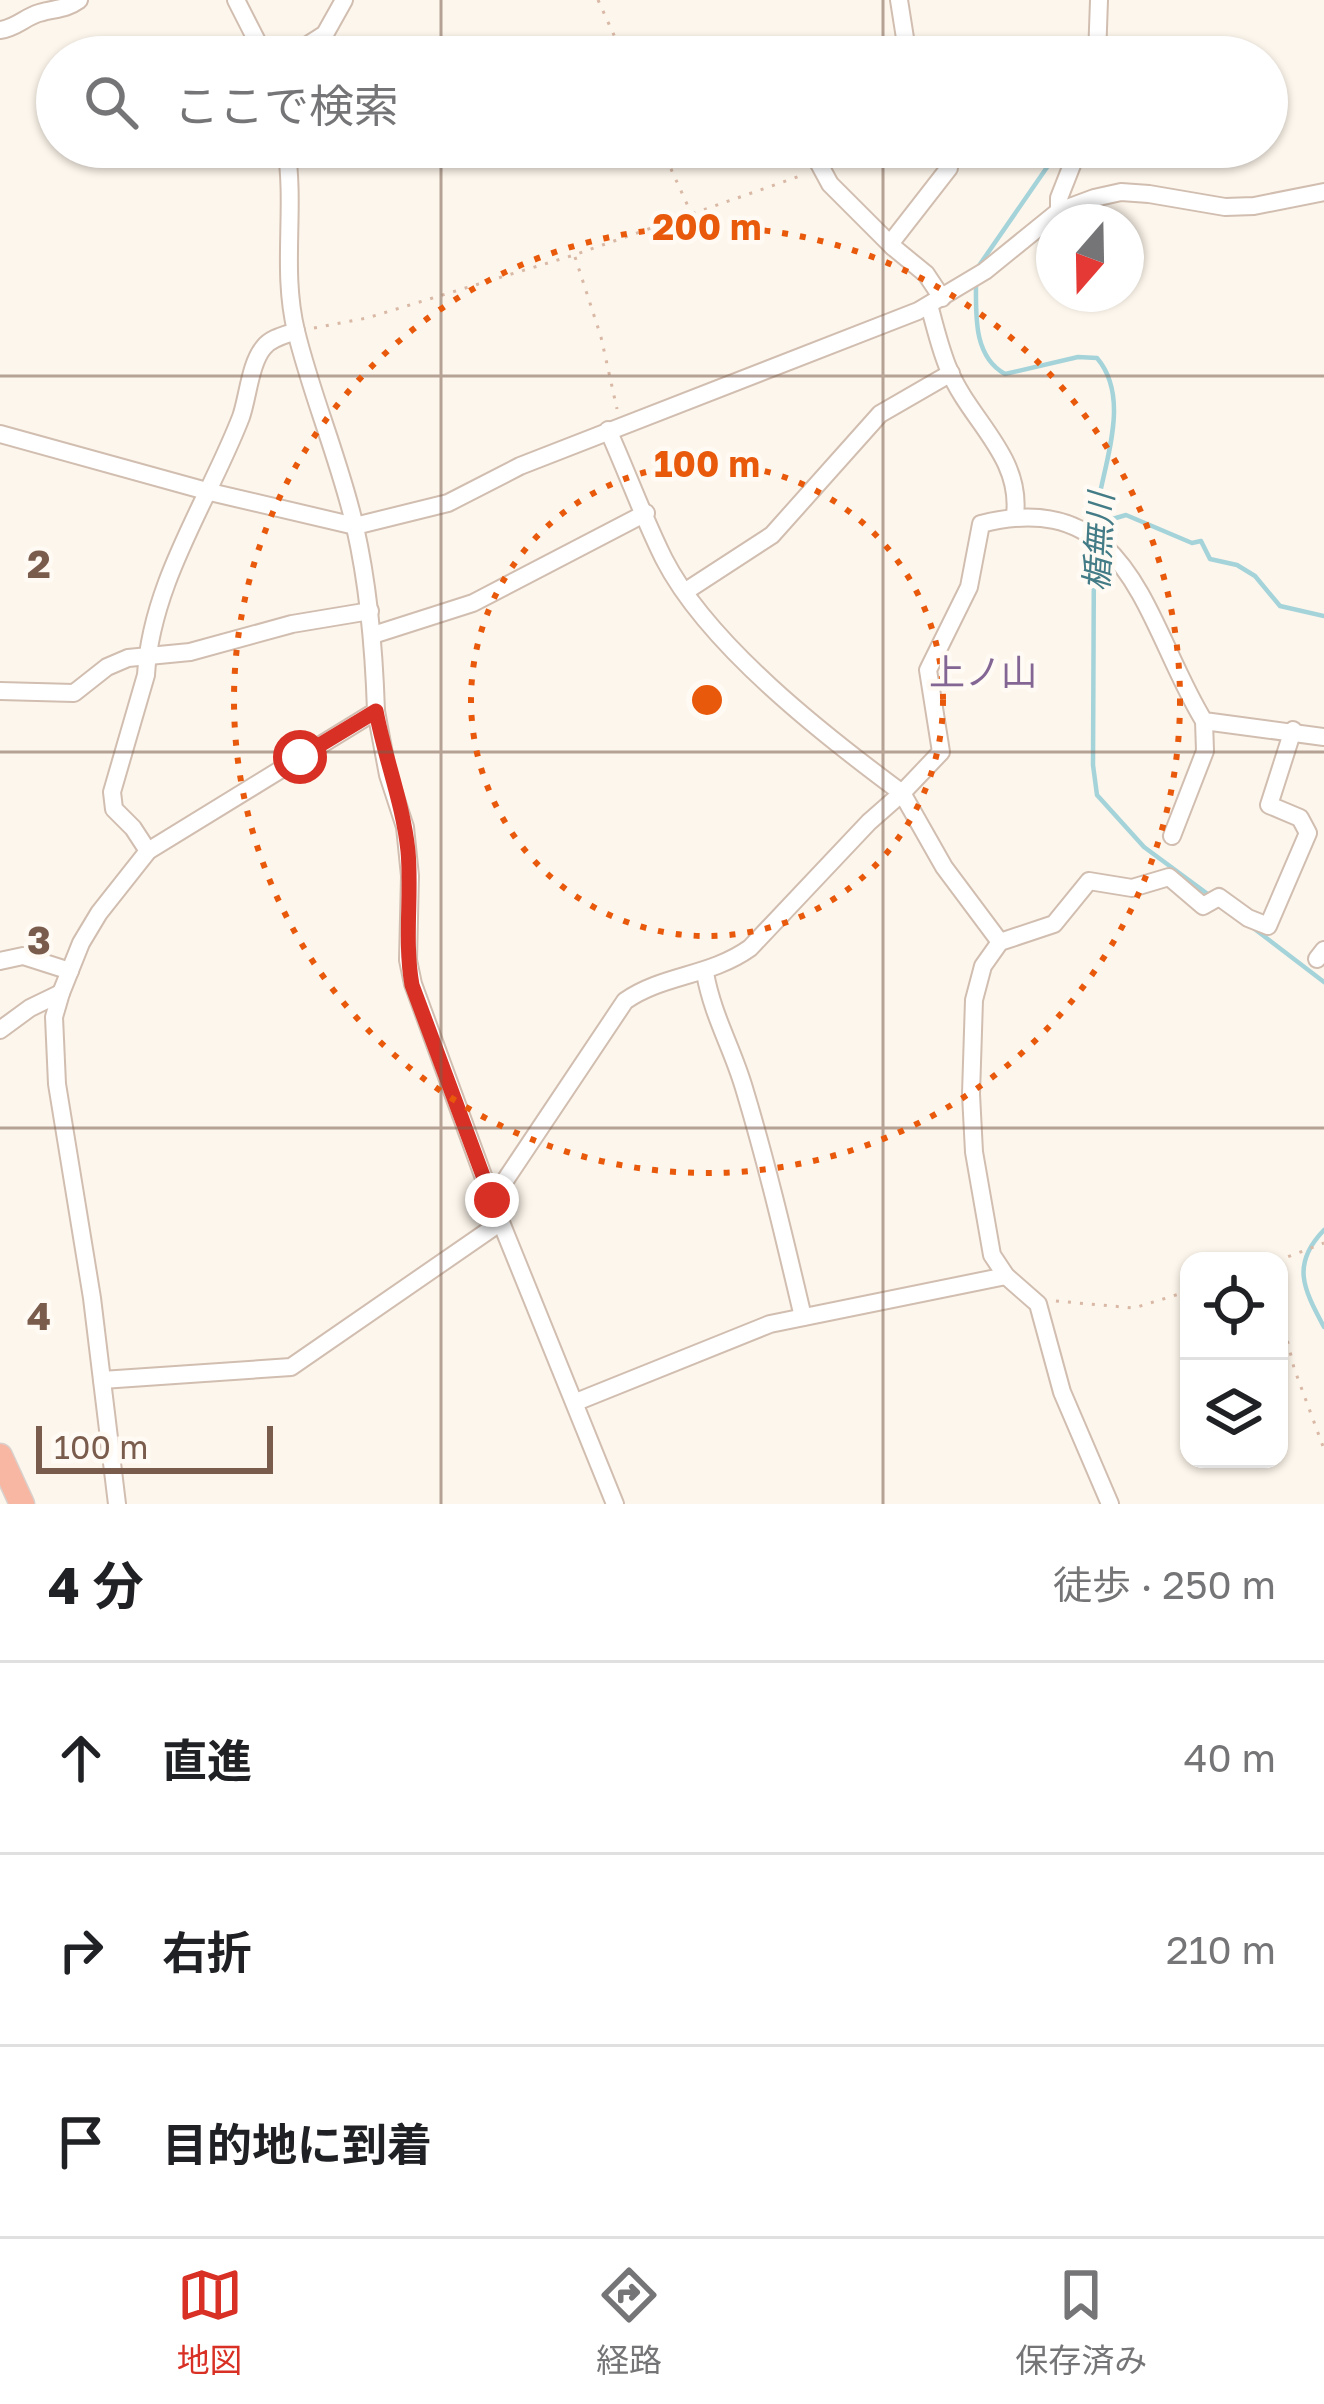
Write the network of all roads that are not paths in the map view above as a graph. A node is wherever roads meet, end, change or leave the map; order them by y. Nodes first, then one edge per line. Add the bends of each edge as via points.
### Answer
1 (79, 0) edge
2 (236, 0) edge
3 (344, 0) edge
4 (899, 0) edge
5 (1099, 0) edge
6 (0, 30) edge
7 (254, 36) edge
8 (323, 36) edge
9 (905, 36) edge
10 (1098, 36) edge
11 (290, 168) edge
12 (822, 168) edge
13 (949, 168) edge
14 (1071, 168) edge
15 (1324, 192) edge
16 (1059, 204) edge
17 (1082, 204) edge
18 (1036, 230) edge
19 (893, 247) junction
20 (935, 302) junction
21 (296, 331) junction
22 (951, 373) junction
23 (614, 428) junction
24 (0, 434) edge
25 (209, 491) junction
26 (646, 512) junction
27 (1015, 515) junction
28 (355, 526) junction
29 (686, 591) junction
30 (370, 611) junction
31 (373, 635) junction
32 (148, 655) junction
33 (0, 691) edge
34 (376, 711) junction
35 (1204, 721) junction
36 (1293, 730) junction
37 (1324, 737) edge
38 (902, 794) junction
39 (1172, 836) dead end
40 (148, 851) junction
41 (1000, 942) junction
42 (0, 961) edge
43 (70, 971) junction
44 (705, 973) junction
45 (61, 993) junction
46 (0, 1030) edge
47 (492, 1200) junction
48 (501, 1222) junction
49 (1006, 1276) junction
50 (803, 1317) junction
51 (102, 1380) junction
52 (576, 1402) junction
53 (0, 1456) edge
54 (22, 1504) edge
55 (117, 1504) edge
56 (615, 1504) edge
57 (1110, 1504) edge

1 - 6 street
2 - 7 street
3 - 8 street
4 - 9 street
5 - 10 street
11 - 21 street via 286,274
12 - 19 street
13 - 19 street
14 - 16 street
15 - 17 street via 1254,206 1121,192
18 - 20 street
19 - 20 street via 926,274
20 - 22 street
20 - 23 street
21 - 25 street via 261,350
21 - 28 street
22 - 27 street via 1006,458
22 - 29 street via 880,414 772,535
23 - 26 street
23 - 28 street via 448,503
24 - 25 street
25 - 28 street
25 - 32 street via 174,566
26 - 29 street
26 - 31 street via 473,603
27 - 35 street via 1076,526 1131,575
27 - 38 street via 981,524 969,587 928,670 941,752
28 - 30 street
29 - 38 street via 771,687
30 - 31 street
30 - 32 street
31 - 34 street
32 - 33 street via 107,667 74,693
32 - 40 street via 112,792 114,809
34 - 40 street
34 - 47 street via 405,827 412,985
35 - 36 street
35 - 39 street via 1204,751
36 - 37 street
36 - 41 street via 1269,805 1300,818 1308,833 1268,926 1213,900 1203,906 1169,877 1132,888 1089,881 1054,924
38 - 41 street
38 - 44 street via 750,948
40 - 43 street via 99,913
41 - 49 street via 976,983 971,1094 988,1235
42 - 43 street via 23,956
43 - 45 street
44 - 47 street via 625,1000
44 - 50 street via 760,1139
45 - 46 street
45 - 51 street via 57,1084
47 - 48 street
48 - 51 street via 291,1367
48 - 52 street
49 - 50 street
49 - 57 street via 1034,1299 1062,1392
50 - 52 street
51 - 55 street
52 - 56 street
53 - 54 highway

